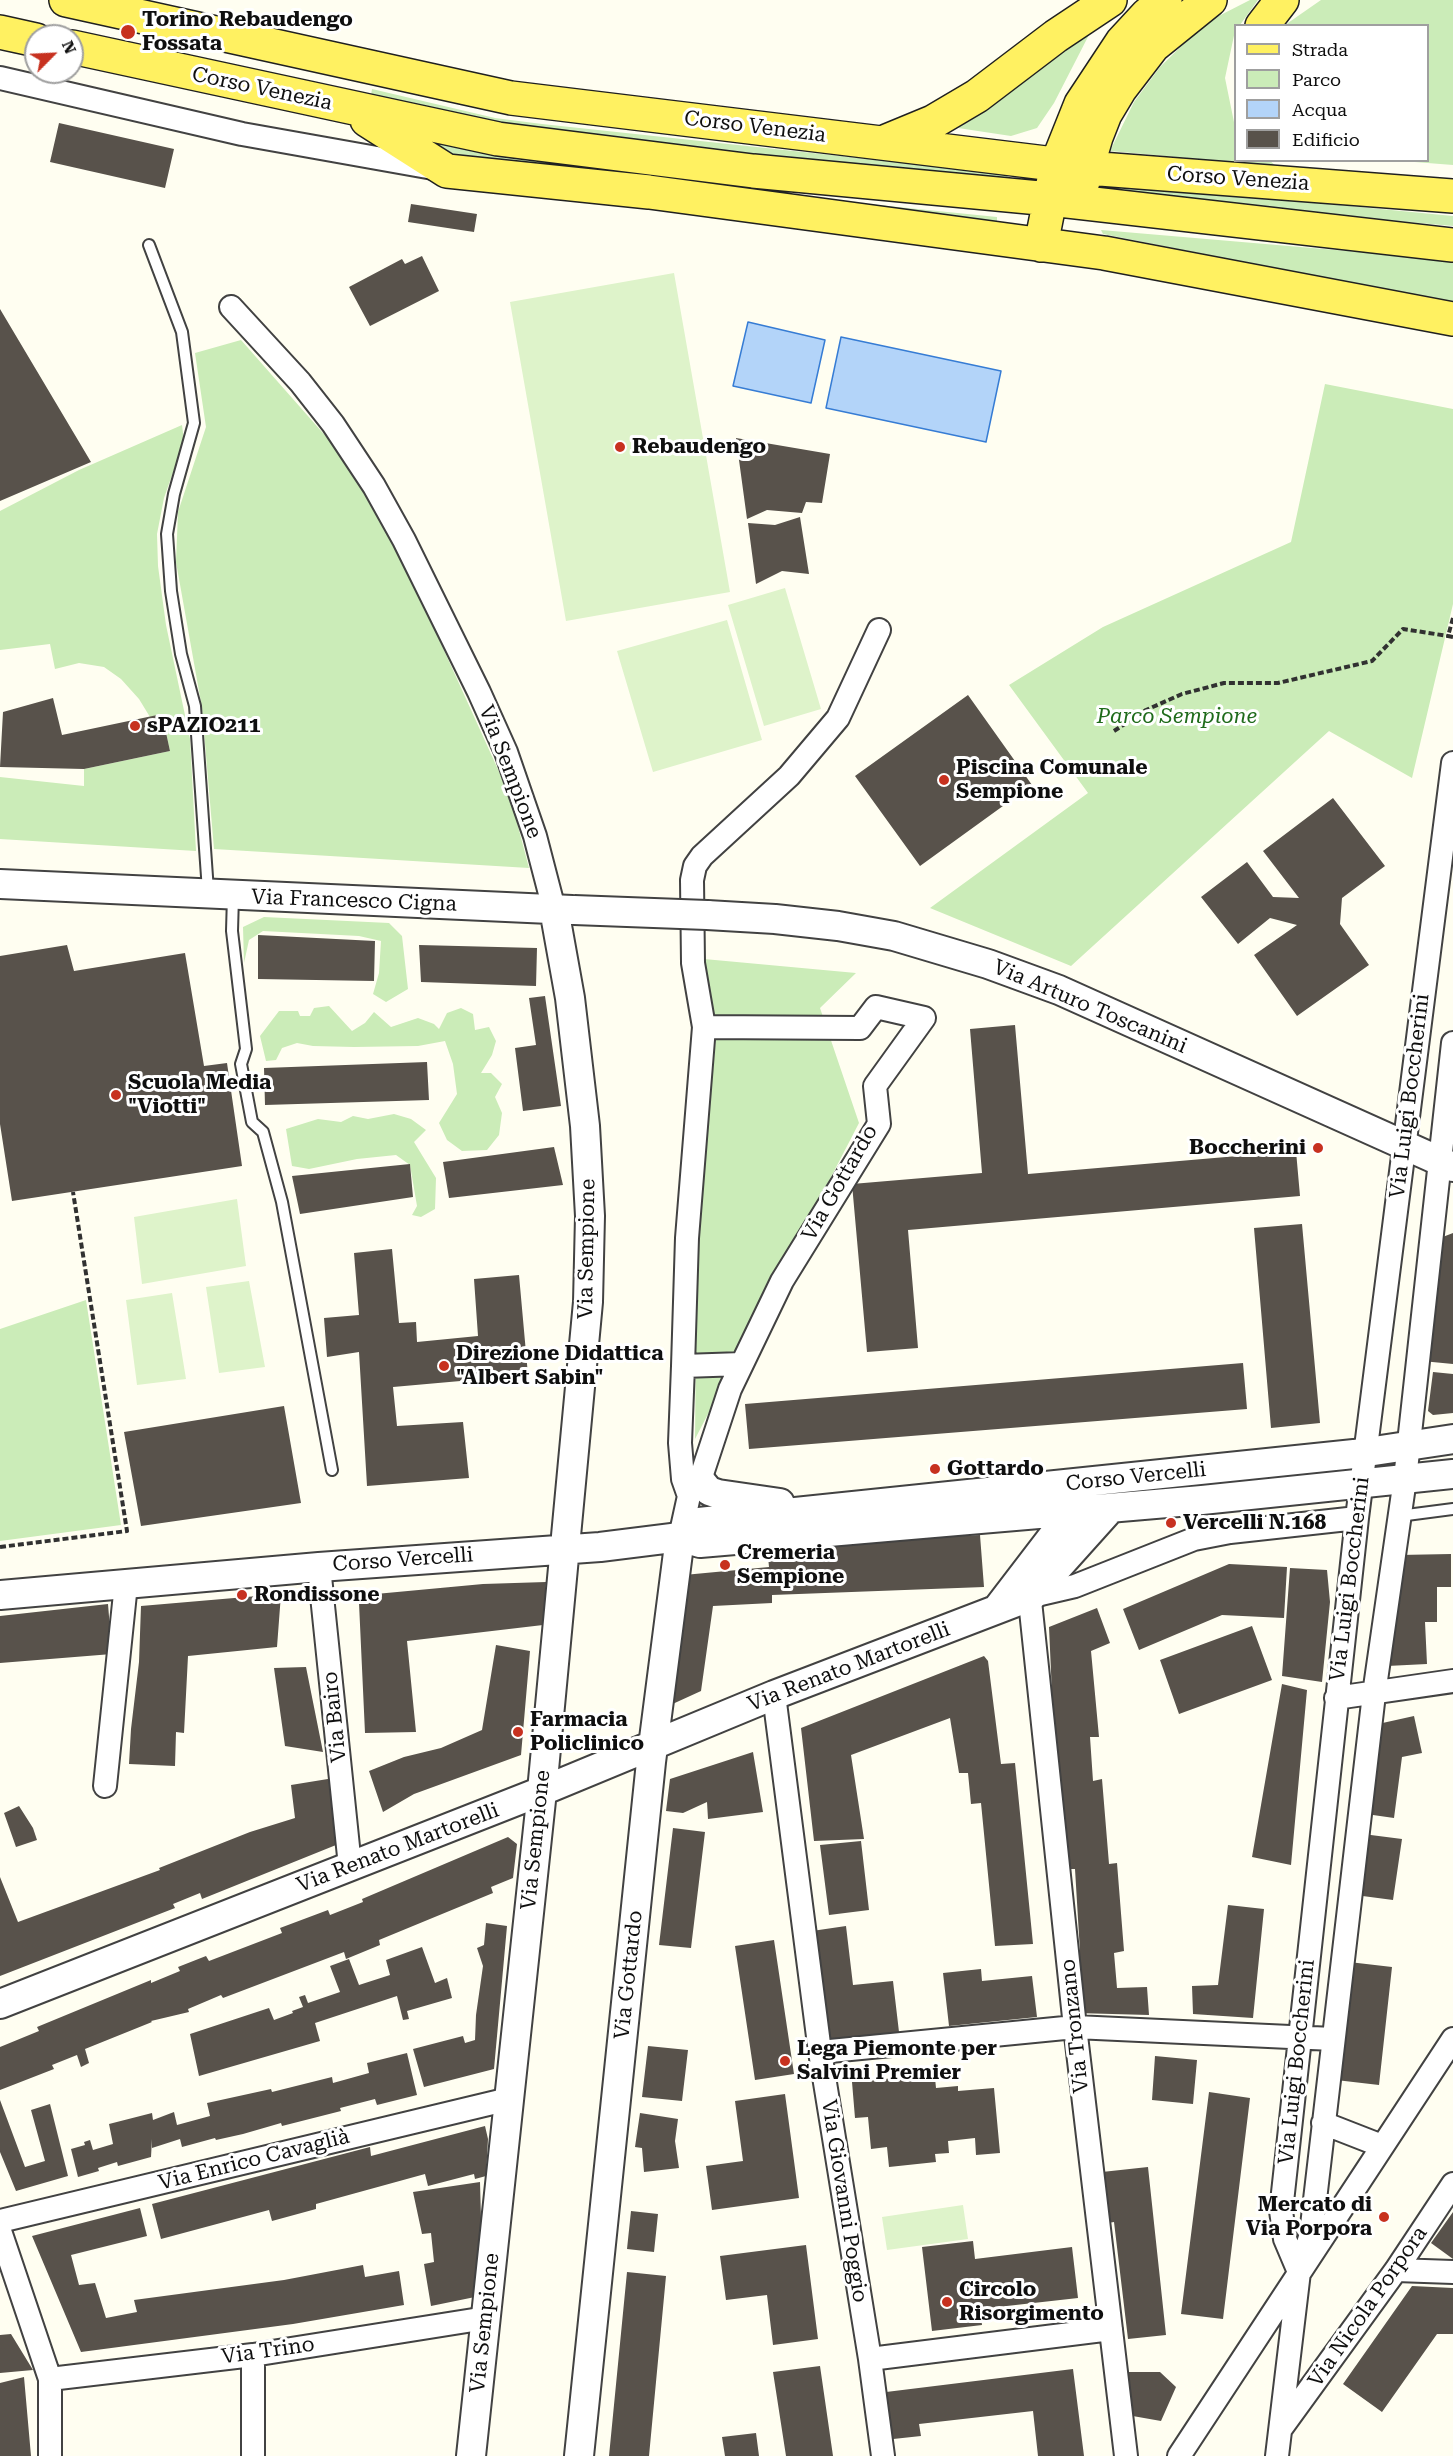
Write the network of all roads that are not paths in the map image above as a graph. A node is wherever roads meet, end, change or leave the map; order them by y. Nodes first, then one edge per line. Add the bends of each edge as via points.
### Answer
1 (66, 0) edge
2 (1110, 0) edge
3 (1210, 0) edge
4 (1282, 0) edge
5 (1152, 5) edge
6 (1264, 24) edge
7 (0, 32) edge
8 (24, 37) edge
9 (84, 50) edge
10 (0, 78) edge
11 (347, 107) junction
12 (885, 142) junction
13 (1311, 162) edge
14 (1072, 166) junction
15 (447, 171) junction
16 (753, 171) junction
17 (1382, 191) junction
18 (649, 192) junction
19 (1453, 196) edge
20 (1064, 200) junction
21 (149, 245) dead end
22 (1041, 245) junction
23 (1453, 245) edge
24 (231, 307) dead end
25 (1453, 320) edge
26 (879, 630) dead end
27 (1453, 762) edge
28 (0, 884) edge
29 (221, 895) junction
30 (564, 909) junction
31 (707, 915) joint
32 (705, 1027) junction
33 (1453, 1043) edge
34 (1403, 1144) junction
35 (1446, 1164) edge
36 (742, 1364) junction
37 (683, 1366) junction
38 (1453, 1439) edge
39 (1409, 1444) junction
40 (1365, 1453) junction
41 (332, 1470) dead end
42 (1453, 1474) edge
43 (1405, 1479) junction
44 (1082, 1482) junction
45 (1361, 1483) junction
46 (694, 1488) junction
47 (1111, 1508) junction
48 (1453, 1509) edge
49 (805, 1511) junction
50 (1072, 1511) junction
51 (1399, 1516) junction
52 (1357, 1518) junction
53 (680, 1537) junction
54 (566, 1549) junction
55 (319, 1567) junction
56 (126, 1584) junction
57 (0, 1594) edge
58 (1032, 1596) junction
59 (997, 1609) junction
60 (1453, 1681) edge
61 (1374, 1694) junction
62 (774, 1695) junction
63 (1336, 1698) junction
64 (652, 1746) junction
65 (105, 1786) dead end
66 (542, 1791) junction
67 (350, 1866) junction
68 (0, 2004) edge
69 (1075, 2027) junction
70 (1300, 2037) junction
71 (1333, 2039) junction
72 (1453, 2039) edge
73 (820, 2052) junction
74 (509, 2099) junction
75 (1323, 2123) junction
76 (1382, 2146) junction
77 (1453, 2184) edge
78 (0, 2221) edge
79 (0, 2231) edge
80 (1396, 2270) junction
81 (1299, 2271) junction
82 (1453, 2272) edge
83 (486, 2318) junction
84 (1110, 2329) junction
85 (253, 2355) junction
86 (870, 2359) junction
87 (50, 2379) junction
88 (1281, 2428) junction
89 (50, 2456) edge
90 (253, 2456) edge
91 (471, 2456) edge
92 (579, 2456) edge
93 (883, 2456) edge
94 (1126, 2456) edge
95 (1179, 2456) edge
96 (1277, 2456) edge

1 - 12 main road, Corso Venezia via 511,98
2 - 12 main road via 978,96 933,122
3 - 14 main road via 1140,61
4 - 6 main road
5 - 14 main road via 1081,104
7 - 8 main road
9 - 11 main road, Corso Venezia
10 - 15 street via 242,134
11 - 15 main road
11 - 16 main road, Corso Venezia via 498,139
12 - 14 main road, Corso Venezia
13 - 17 main road
14 - 17 main road, Corso Venezia
14 - 20 main road
15 - 18 main road
16 - 18 main road via 685,181
16 - 20 main road, Corso Venezia
17 - 19 main road, Corso Venezia
18 - 22 main road
20 - 22 main road
20 - 23 main road, Corso Venezia
21 - 29 lane via 182,332 194,423 166,534 171,591 181,654 195,706
22 - 25 main road via 1166,263
24 - 30 street, Via Sempione via 315,400 390,514 502,744
26 - 32 street, Via Gottardo via 838,718 789,776 695,866 693,963
27 - 34 street, Via Luigi Boccherini
28 - 29 street, Via Francesco Cigna
29 - 30 street, Via Francesco Cigna
29 - 41 lane via 232,931 246,1049 241,1064 252,1122 263,1132 282,1202
30 - 31 street, Via Francesco Cigna, bridge
30 - 54 street, Via Sempione via 590,1216 588,1302
31 - 34 street, Via Arturo Toscanini via 838,926 894,936 988,963 1059,990
32 - 36 street, Via Gottardo via 860,1028 876,1008 924,1018 875,1086 879,1124 782,1281
32 - 37 street, Via Gottardo via 687,1238
33 - 35 street, Via Luigi Boccherini
34 - 35 street, Via Arturo Toscanini
34 - 40 street, Via Luigi Boccherini
35 - 39 street, Via Luigi Boccherini
36 - 37 street
36 - 46 street, Via Gottardo
37 - 46 street, Via Gottardo via 683,1479
38 - 39 street, Corso Vercelli
39 - 40 street, Corso Vercelli
39 - 43 street, Via Luigi Boccherini
40 - 44 street, Corso Vercelli
40 - 45 street, Via Luigi Boccherini
42 - 43 street, Corso Vercelli
43 - 45 street, Corso Vercelli
43 - 51 street, Via Luigi Boccherini
44 - 49 street, Corso Vercelli
44 - 50 street
45 - 47 street, Corso Vercelli
45 - 52 street, Via Luigi Boccherini
46 - 49 street via 787,1504
46 - 53 street, Via Gottardo
47 - 50 street, Corso Vercelli
47 - 58 street, Via Renato Martorelli
48 - 51 lane
49 - 53 street, Corso Vercelli via 699,1522
50 - 53 street, Corso Vercelli via 699,1542
50 - 59 street
51 - 61 street, Via Luigi Boccherini
52 - 58 street, Via Renato Martorelli via 1213,1534 1067,1588
52 - 63 street, Via Luigi Boccherini
53 - 54 street, Corso Vercelli
53 - 64 street, Via Gottardo
54 - 55 street, Corso Vercelli
54 - 66 street, Via Sempione
55 - 56 street, Corso Vercelli
55 - 67 street, Via Bairo
56 - 57 street, Corso Vercelli
56 - 65 street
58 - 59 street, Via Renato Martorelli
58 - 69 street, Via Tronzano via 1030,1618
59 - 62 street, Via Renato Martorelli
60 - 61 street
61 - 63 street
61 - 71 street, Via Luigi Boccherini
62 - 64 street, Via Renato Martorelli
62 - 73 street, Via Giovanni Poggio
63 - 70 street, Via Luigi Boccherini
64 - 66 street, Via Renato Martorelli
64 - 92 street, Via Gottardo
66 - 67 street, Via Renato Martorelli
66 - 74 street, Via Sempione
67 - 68 street, Via Renato Martorelli
69 - 70 street
69 - 73 street
69 - 84 street, Via Tronzano
70 - 71 street
70 - 81 street, Via Luigi Boccherini via 1281,2217
71 - 75 street, Via Luigi Boccherini
72 - 76 street, Via Nicola Porpora
73 - 86 street, Via Giovanni Poggio
74 - 78 street, Via Enrico Cavaglià
74 - 83 street, Via Sempione
75 - 76 street
75 - 81 street, Via Luigi Boccherini via 1311,2234
76 - 81 street, Via Nicola Porpora
77 - 80 street, Via Nicola Porpora
79 - 87 street
80 - 82 street
80 - 88 street, Via Nicola Porpora
81 - 88 street, Via Nicola Porpora
81 - 95 street, Via Nicola Porpora
83 - 85 street, Via Trino
83 - 91 street, Via Sempione
84 - 86 street
84 - 94 street, Via Tronzano
85 - 87 street, Via Trino
85 - 90 street
86 - 93 street, Via Giovanni Poggio
87 - 89 street
88 - 96 street, Via Nicola Porpora

